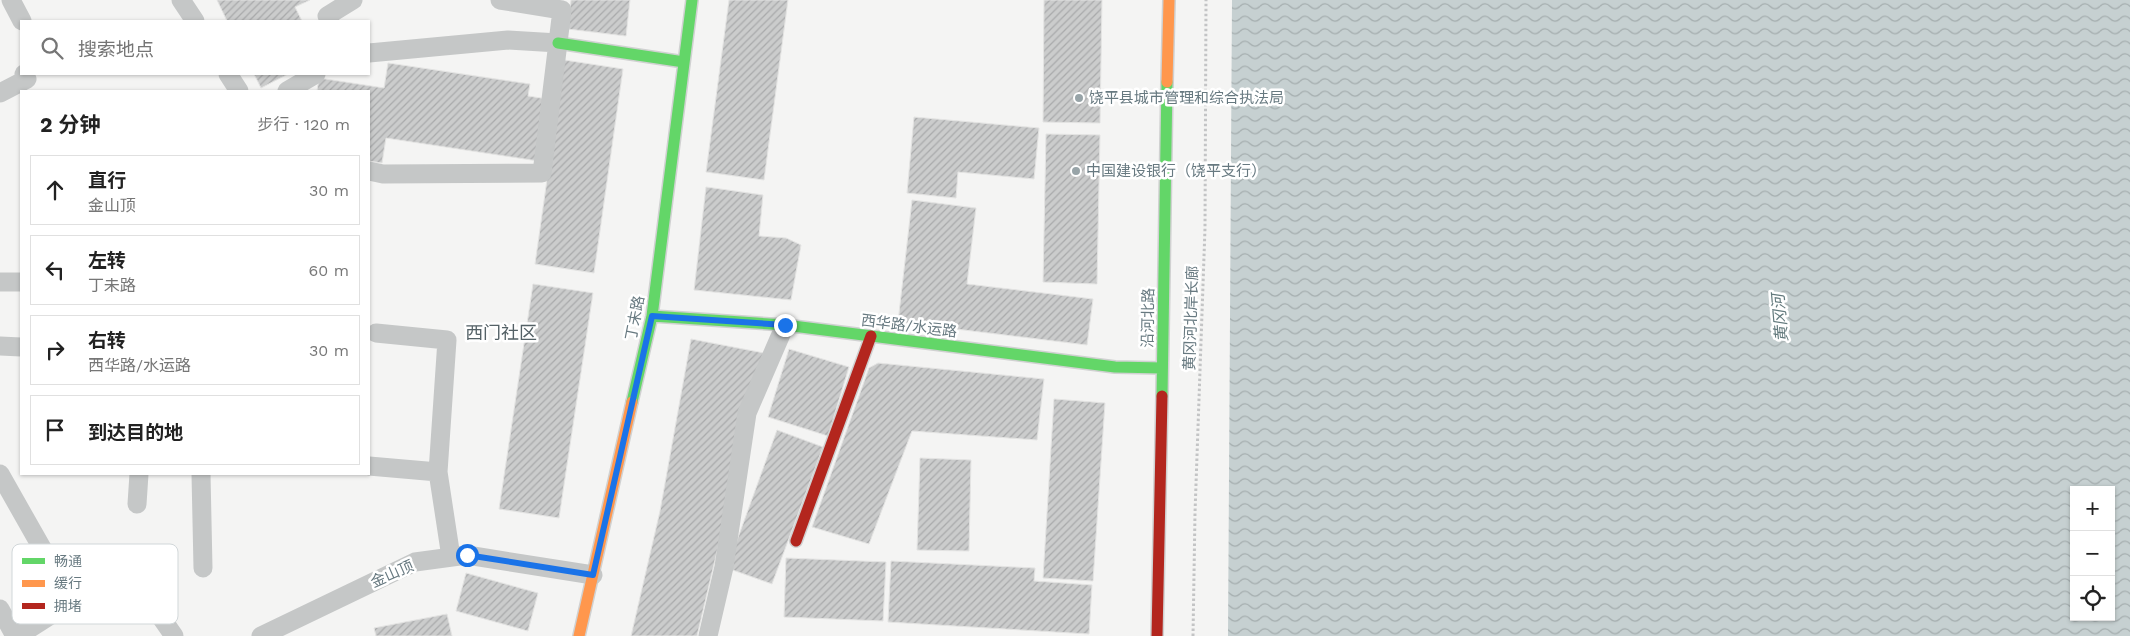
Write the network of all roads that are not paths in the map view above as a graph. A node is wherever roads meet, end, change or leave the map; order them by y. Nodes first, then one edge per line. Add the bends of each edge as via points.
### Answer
1 (11, 0) edge
2 (182, 0) edge
3 (353, 0) edge
4 (500, 0) edge
5 (692, 0) edge
6 (1169, 0) edge
7 (21, 20) edge
8 (194, 20) edge
9 (329, 20) edge
10 (558, 43) junction
11 (370, 53) edge
12 (684, 62) junction
13 (25, 75) edge
14 (229, 75) edge
15 (314, 75) edge
16 (238, 90) edge
17 (290, 90) edge
18 (0, 93) edge
19 (370, 171) edge
20 (0, 282) edge
21 (20, 282) edge
22 (652, 316) junction
23 (785, 325) junction
24 (376, 333) dead end
25 (871, 336) junction
26 (0, 346) edge
27 (20, 347) edge
28 (1162, 368) junction
29 (370, 466) edge
30 (438, 472) junction
31 (0, 474) edge
32 (139, 475) edge
33 (201, 475) edge
34 (137, 504) dead end
35 (796, 541) dead end
36 (40, 544) edge
37 (451, 558) junction
38 (203, 568) dead end
39 (593, 575) junction
40 (0, 609) edge
41 (166, 624) edge
42 (39, 630) edge
43 (17, 636) edge
44 (174, 636) edge
45 (260, 636) edge
46 (579, 636) edge
47 (708, 636) edge
48 (1157, 636) edge

1 - 7 lane
2 - 8 lane
3 - 9 lane via 327,16
4 - 10 lane via 562,10
5 - 12 main road, 丁未路
6 - 28 main road, 沿河北路
10 - 11 lane via 508,40
10 - 12 main road
10 - 19 lane via 542,173 383,174
12 - 22 main road, 丁未路
13 - 18 lane via 27,79
14 - 16 lane
15 - 17 lane
20 - 21 lane
22 - 23 main road, 西华路/水运路
22 - 39 main road, 丁未路
23 - 25 main road, 西华路/水运路
23 - 47 lane via 747,413 724,567
24 - 30 lane via 447,340
25 - 28 main road, 西华路/水运路 via 1115,367
25 - 35 main road
26 - 27 lane
28 - 48 main road, 沿河北路
29 - 30 lane
30 - 37 lane
31 - 36 lane
32 - 34 lane
33 - 38 lane
37 - 39 lane, 金山顶 via 467,555
37 - 45 lane, 金山顶 via 415,562
39 - 46 main road, 丁未路
40 - 43 lane
41 - 44 lane
42 - 43 lane

